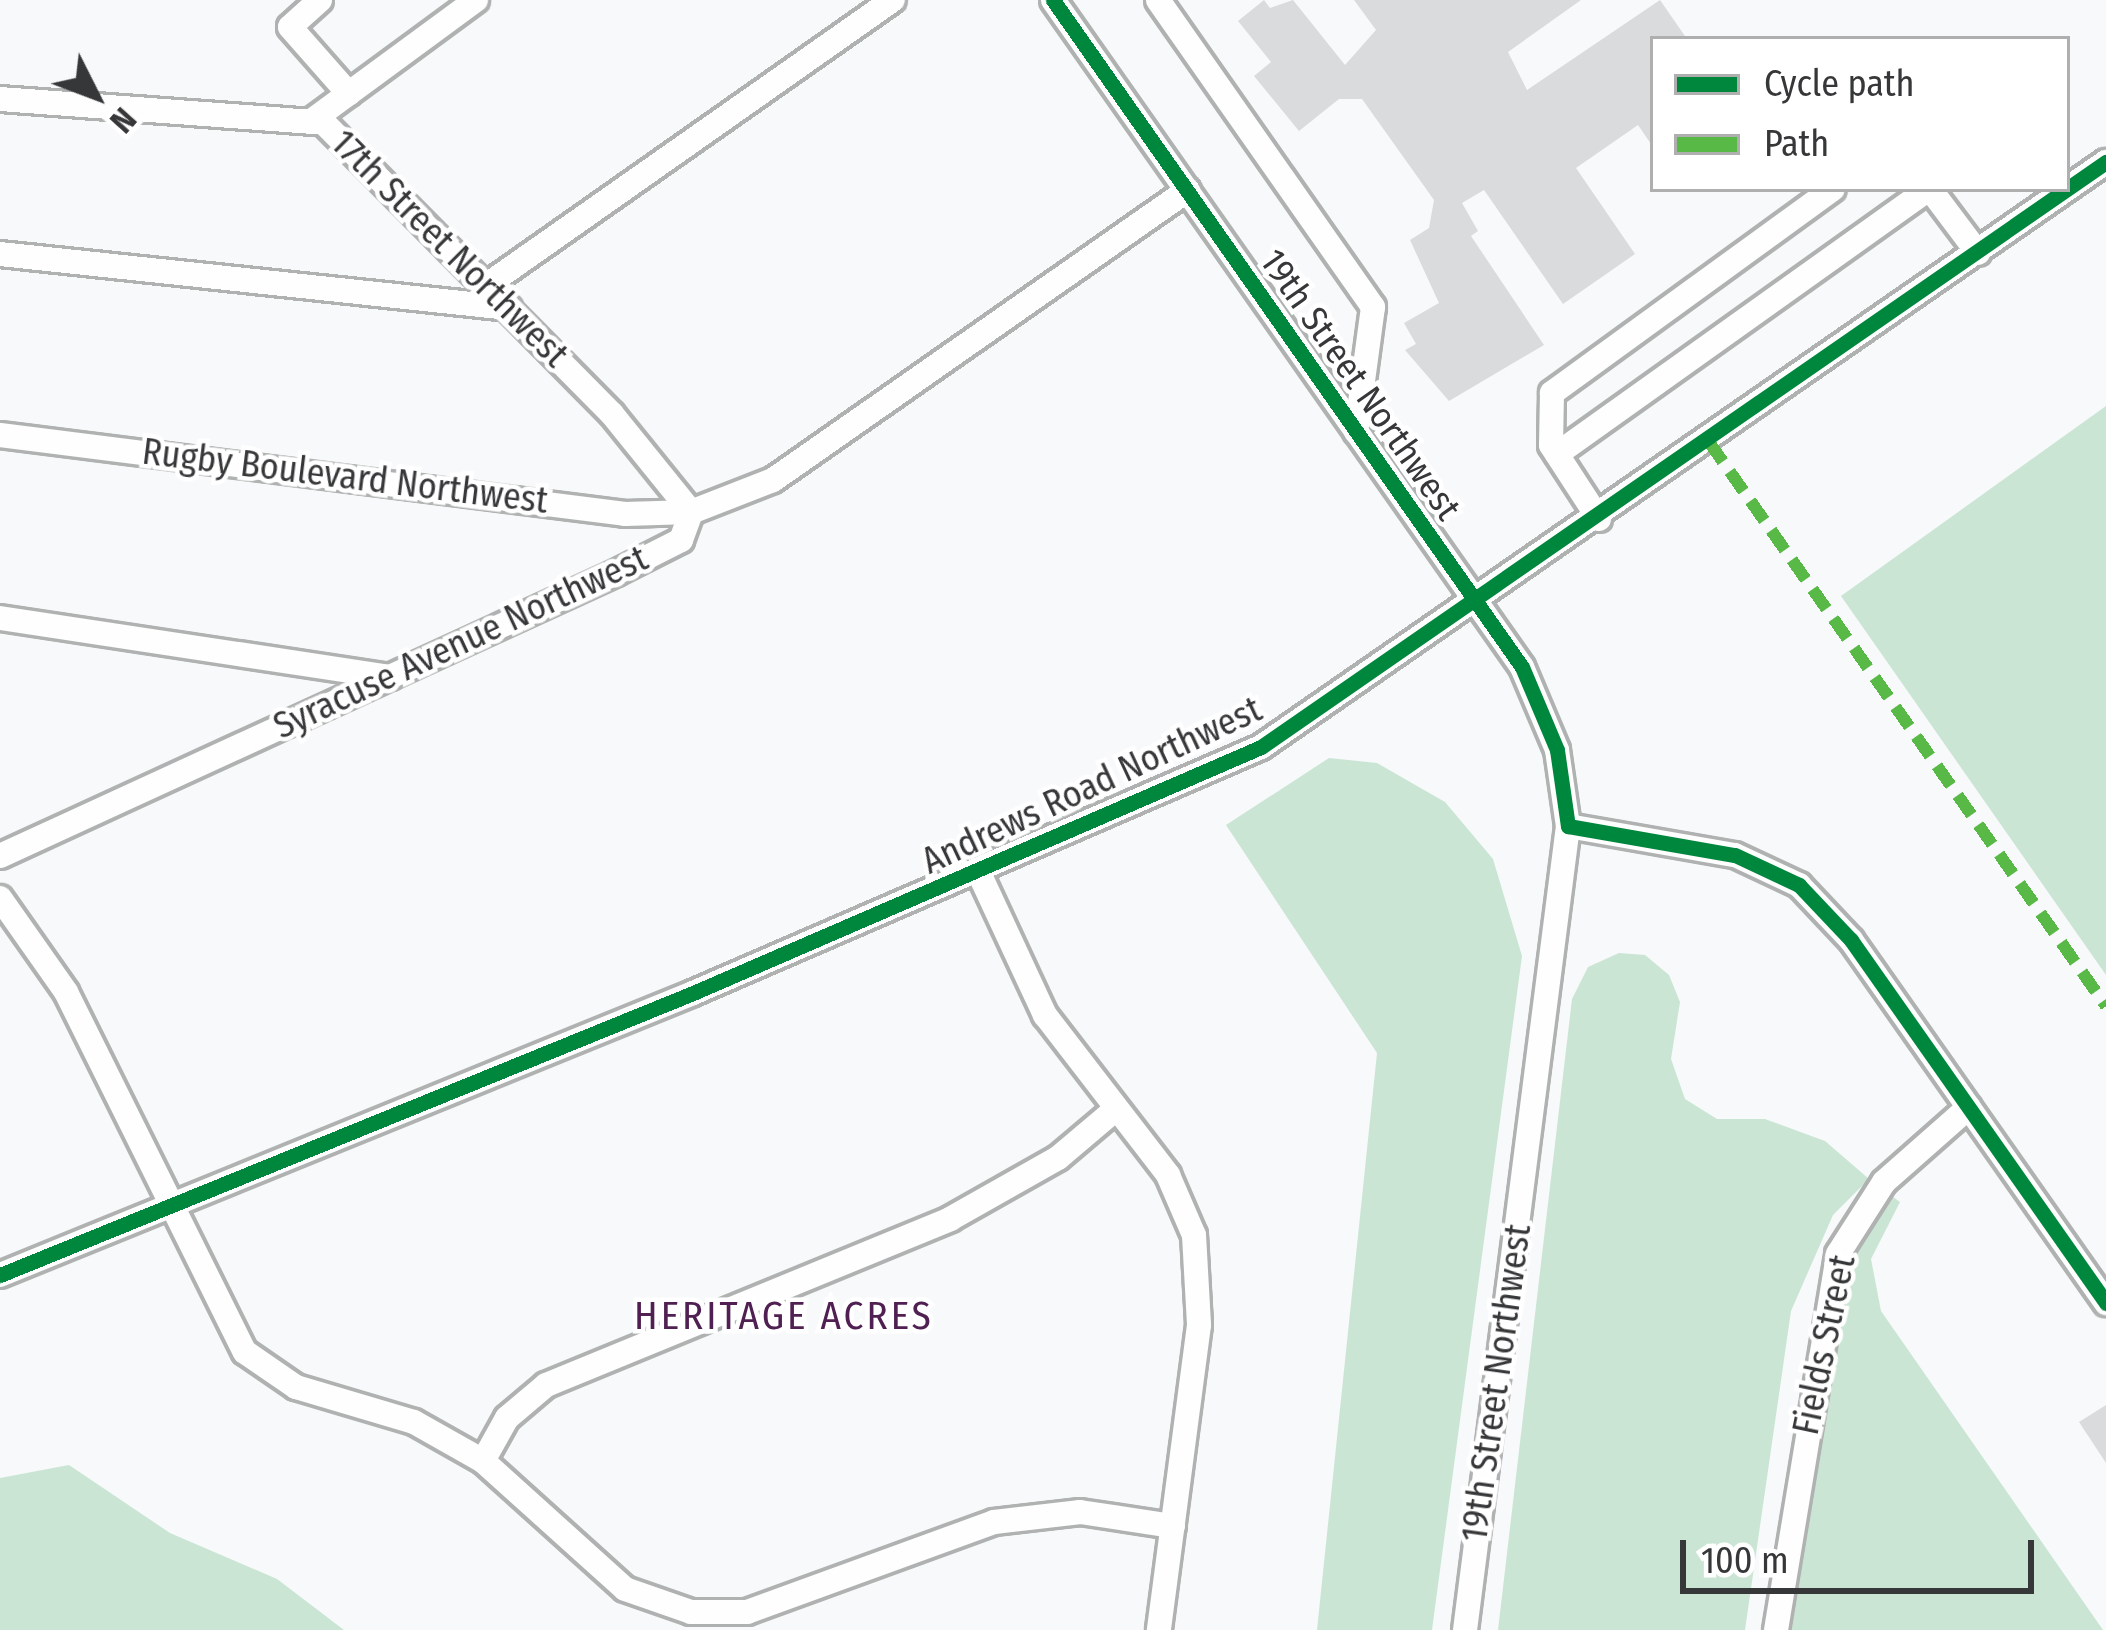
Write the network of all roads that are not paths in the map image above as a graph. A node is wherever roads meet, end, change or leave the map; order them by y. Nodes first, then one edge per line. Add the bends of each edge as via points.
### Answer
1 (320, 0) edge
2 (893, 0) edge
3 (1053, 0) edge
4 (1158, 0) edge
5 (458, 5) edge
6 (349, 94) junction
7 (0, 99) edge
8 (314, 119) junction
9 (2106, 162) edge
10 (2070, 188) edge
11 (1187, 190) junction
12 (1829, 192) edge
13 (1925, 192) edge
14 (1931, 192) edge
15 (2064, 192) edge
16 (0, 254) edge
17 (1978, 254) junction
18 (487, 285) junction
19 (509, 308) junction
20 (1356, 432) junction
21 (0, 435) edge
22 (1557, 454) junction
23 (691, 512) junction
24 (1599, 519) junction
25 (1478, 603) junction
26 (0, 618) edge
27 (391, 677) junction
28 (1568, 826) junction
29 (0, 856) edge
30 (979, 873) junction
31 (0, 898) edge
32 (1969, 1108) junction
33 (1116, 1109) junction
34 (169, 1205) junction
35 (0, 1275) edge
36 (2106, 1303) edge
37 (483, 1461) junction
38 (1173, 1526) junction
39 (1159, 1630) edge
40 (1465, 1630) edge
41 (1776, 1630) edge

1 - 6 street via 290,27
2 - 18 street
3 - 11 street, 19th Street Northwest
4 - 20 street via 1373,307
5 - 6 street
6 - 8 street
7 - 8 street, 17th Street Northwest
8 - 18 street, 17th Street Northwest
9 - 10 street, Andrews Road Northwest
11 - 20 street, 19th Street Northwest
11 - 23 street, Syracuse Avenue Northwest via 773,480
12 - 22 street via 1562,382 1545,408
13 - 22 street
14 - 17 street
15 - 17 street, Andrews Road Northwest
16 - 19 street
17 - 24 street, Andrews Road Northwest
18 - 19 street, 17th Street Northwest
19 - 23 street, 17th Street Northwest
20 - 25 street, 19th Street Northwest
21 - 23 street, Rugby Boulevard Northwest via 625,514
22 - 24 street
23 - 27 street, Syracuse Avenue Northwest via 681,540
24 - 25 street, Andrews Road Northwest
25 - 28 street, 19th Street Northwest via 1543,708
25 - 30 street, Andrews Road Northwest via 1261,746
26 - 27 street
27 - 29 street, Syracuse Avenue Northwest
28 - 32 street via 1735,855 1799,885 1851,940
28 - 40 street, 19th Street Northwest
30 - 33 street via 1045,1015
30 - 34 street, Andrews Road Northwest
31 - 34 street via 66,992
32 - 36 street
32 - 41 street, Fields Street via 1884,1183 1838,1254
33 - 37 street via 1058,1158 950,1219 546,1384 507,1418
33 - 38 street via 1183,1201 1201,1272
34 - 35 street, Andrews Road Northwest
34 - 37 street via 229,1329 271,1374 414,1422
37 - 38 street via 595,1569 691,1612 788,1601 937,1540 1036,1514 1124,1514
38 - 39 street

